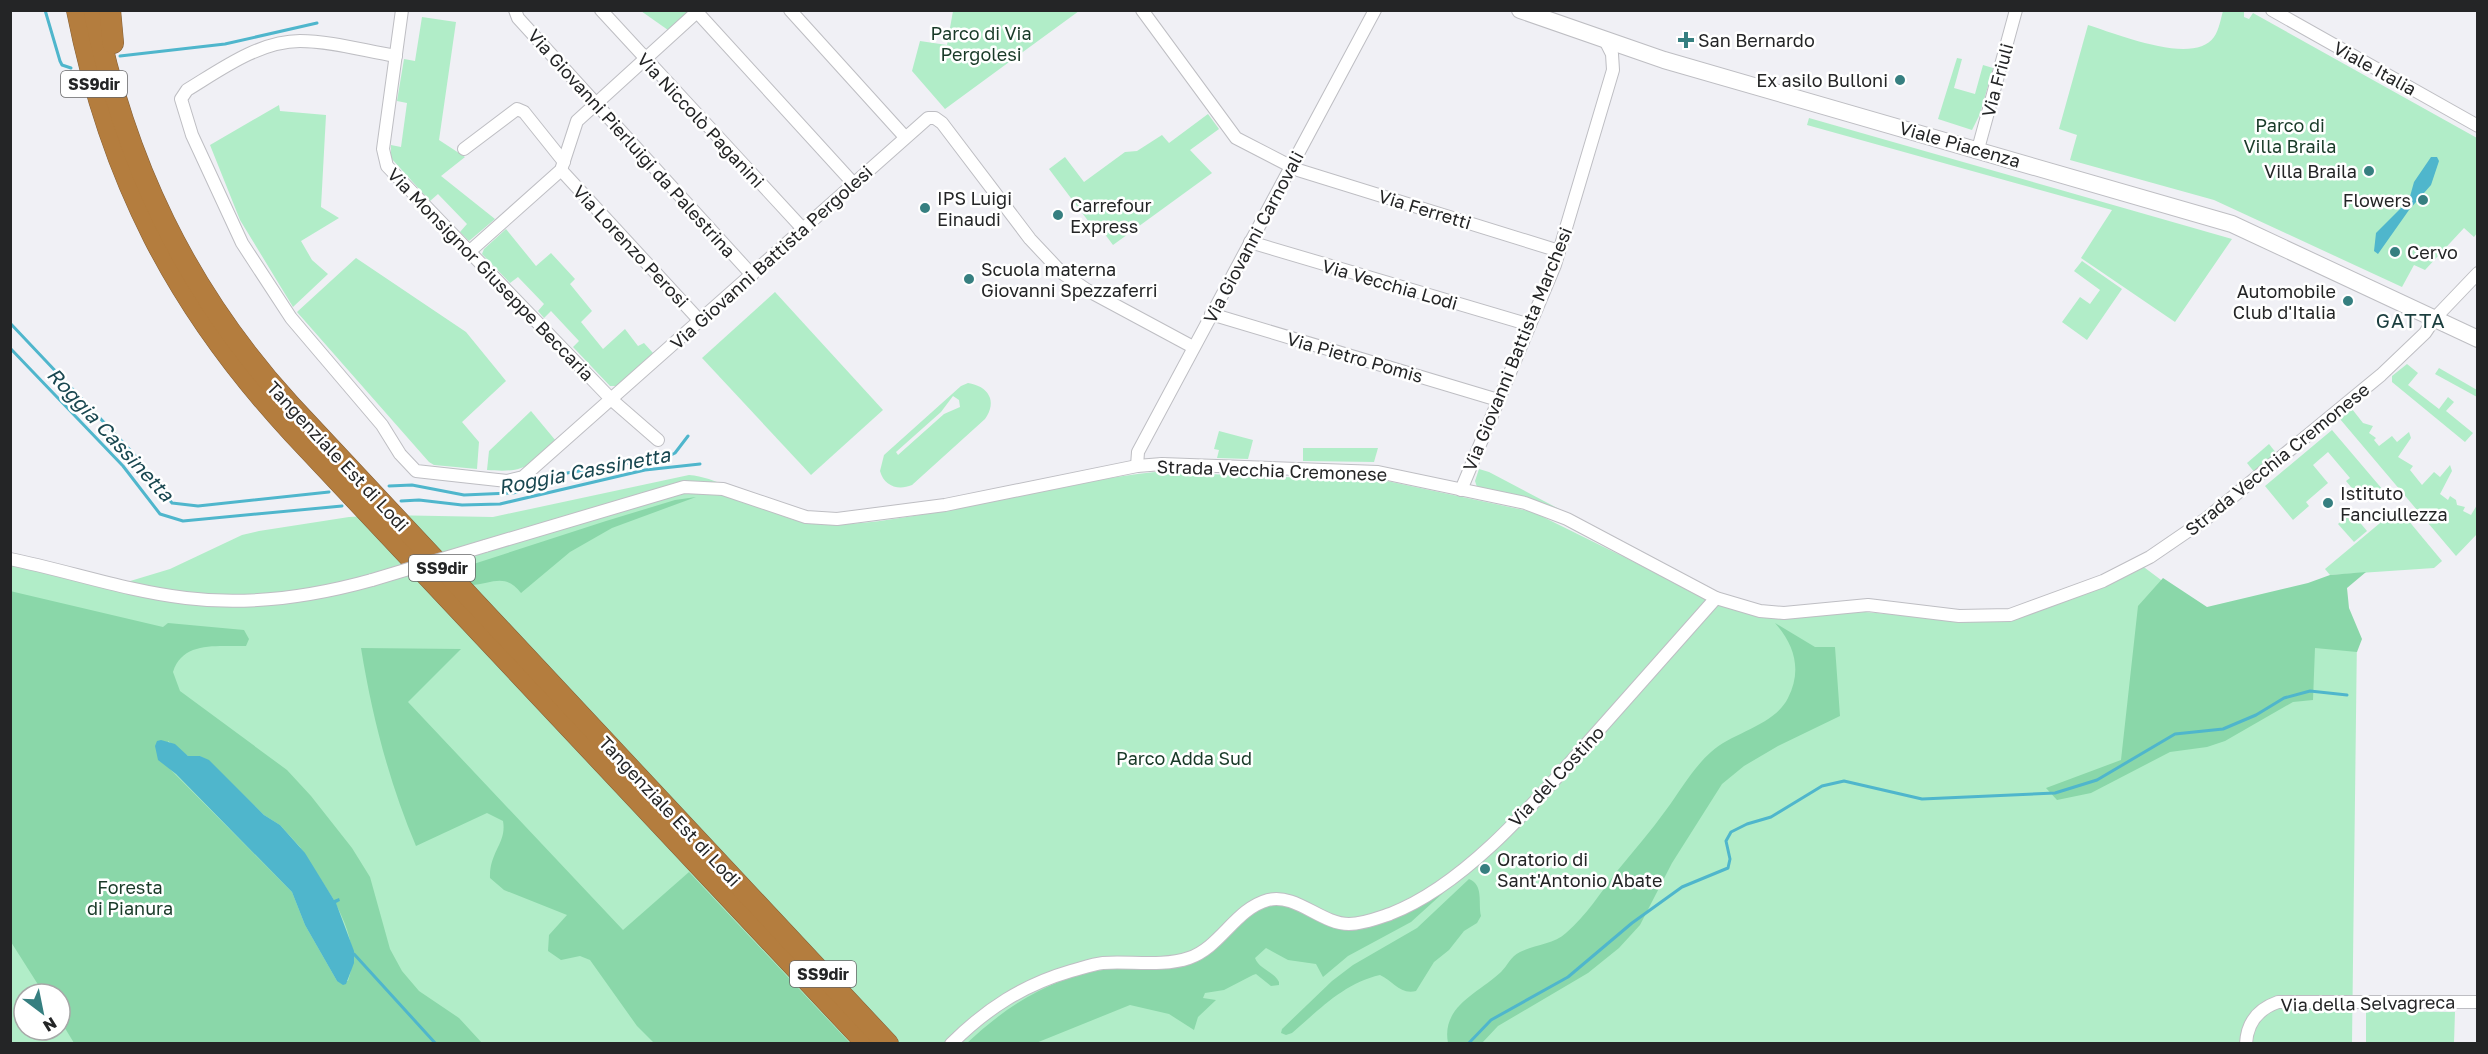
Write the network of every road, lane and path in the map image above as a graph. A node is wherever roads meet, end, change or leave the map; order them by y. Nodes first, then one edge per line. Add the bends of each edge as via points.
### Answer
1 (62, 10) edge
2 (77, 10) edge
3 (94, 10) edge
4 (110, 10) edge
5 (402, 10) edge
6 (515, 10) edge
7 (601, 10) edge
8 (790, 10) edge
9 (1142, 10) edge
10 (1375, 10) edge
11 (2016, 10) edge
12 (2272, 10) edge
13 (698, 11) edge
14 (1529, 12) edge
15 (1605, 40) junction
16 (1639, 52) junction
17 (396, 56) junction
18 (645, 59) junction
19 (1613, 70) junction
20 (595, 104) junction
21 (2478, 126) edge
22 (127, 135) junction
23 (905, 137) junction
24 (464, 149) dead end
25 (1978, 149) junction
26 (117, 156) junction
27 (563, 166) junction
28 (1290, 167) junction
29 (853, 183) junction
30 (802, 229) junction
31 (1250, 242) junction
32 (1559, 251) junction
33 (469, 252) junction
34 (2478, 273) edge
35 (752, 275) junction
36 (1211, 314) junction
37 (2435, 318) junction
38 (700, 321) junction
39 (1530, 325) junction
40 (2478, 339) edge
41 (1194, 347) junction
42 (612, 400) junction
43 (1498, 400) junction
44 (658, 440) dead end
45 (1137, 466) junction
46 (1461, 490) junction
47 (10, 559) edge
48 (1716, 598) junction
49 (2478, 1002) edge
50 (951, 1043) edge
51 (867, 1044) edge
52 (888, 1044) edge
53 (2246, 1044) edge

1 - 26 highway via 102,140
2 - 26 highway, Tangenziale Est di Lodi / SS9dir
3 - 22 highway, Tangenziale Est di Lodi / SS9dir
4 - 22 highway via 115,61 128,112
5 - 17 street, Via Monsignor Giuseppe Beccaria
6 - 20 street, Via Giovanni Pierluigi da Palestrina
7 - 18 street, Via Niccolò Paganini
8 - 23 street
9 - 28 street, Via Ferretti via 1236,138
10 - 28 street, Via Giovanni Carnovali
11 - 25 street, Via Friuli
12 - 21 street, Viale Italia
13 - 18 street
13 - 29 street
14 - 15 street, Viale Piacenza
15 - 16 street, Viale Piacenza
15 - 19 street via 1612,54
16 - 19 street via 1619,62
16 - 25 street, Viale Piacenza
17 - 33 street, Via Monsignor Giuseppe Beccaria via 384,160
17 - 42 street, Via Giovanni Battista Pergolesi via 290,42 246,56 182,94 192,135 248,252 291,318 416,471 516,480
18 - 20 street
18 - 30 street, Via Niccolò Paganini
19 - 32 street, Via Giovanni Battista Marchesi
20 - 27 street via 577,121
20 - 35 street, Via Giovanni Pierluigi da Palestrina
22 - 52 highway, Tangenziale Est di Lodi / SS9dir via 180,255 220,320 261,374
23 - 29 street, Via Giovanni Battista Pergolesi
23 - 41 street, Via Giovanni Battista Pergolesi via 924,120 932,118 942,123 1030,239 1062,273
24 - 27 street, Via Lorenzo Perosi via 517,109 524,112
25 - 37 street, Viale Piacenza via 2232,224
26 - 51 highway, Tangenziale Est di Lodi / SS9dir via 148,229 183,292 222,350 263,400
27 - 33 street
27 - 38 street, Via Lorenzo Perosi
28 - 31 street, Via Giovanni Carnovali
28 - 32 street, Via Ferretti
29 - 30 street, Via Giovanni Battista Pergolesi
30 - 35 street, Via Giovanni Battista Pergolesi
31 - 36 street, Via Giovanni Carnovali
31 - 39 street, Via Vecchia Lodi
32 - 39 street, Via Giovanni Battista Marchesi
33 - 42 street, Via Monsignor Giuseppe Beccaria
34 - 37 street, Strada Vecchia Cremonese
35 - 38 street, Via Giovanni Battista Pergolesi
36 - 41 street, Via Giovanni Carnovali
36 - 43 street, Via Pietro Pomis
37 - 40 street, Viale Piacenza
37 - 48 street, Strada Vecchia Cremonese via 2425,333 2381,375 2245,488 2150,557 2073,593 2021,612 1985,617 1868,605 1784,613 1761,611
38 - 42 street, Via Giovanni Battista Pergolesi
39 - 43 street, Via Giovanni Battista Marchesi
41 - 45 street, Via Giovanni Carnovali via 1138,452
42 - 44 street, Via Monsignor Giuseppe Beccaria
43 - 46 street, Via Giovanni Battista Marchesi
45 - 46 street, Strada Vecchia Cremonese via 1378,472
45 - 47 street, Strada Vecchia Cremonese, bridge via 945,505 837,519 806,517 723,489 684,487 372,580 305,596 227,602 184,598
46 - 48 street, Strada Vecchia Cremonese via 1525,503 1559,516
48 - 50 street, Via del Costino via 1498,838 1418,900 1385,916 1349,924 1300,905 1270,899 1244,913 1194,956 1167,962 1100,963 1035,984 980,1016
49 - 53 street, Via della Selvagreca via 2278,1002 2268,1005 2254,1018

